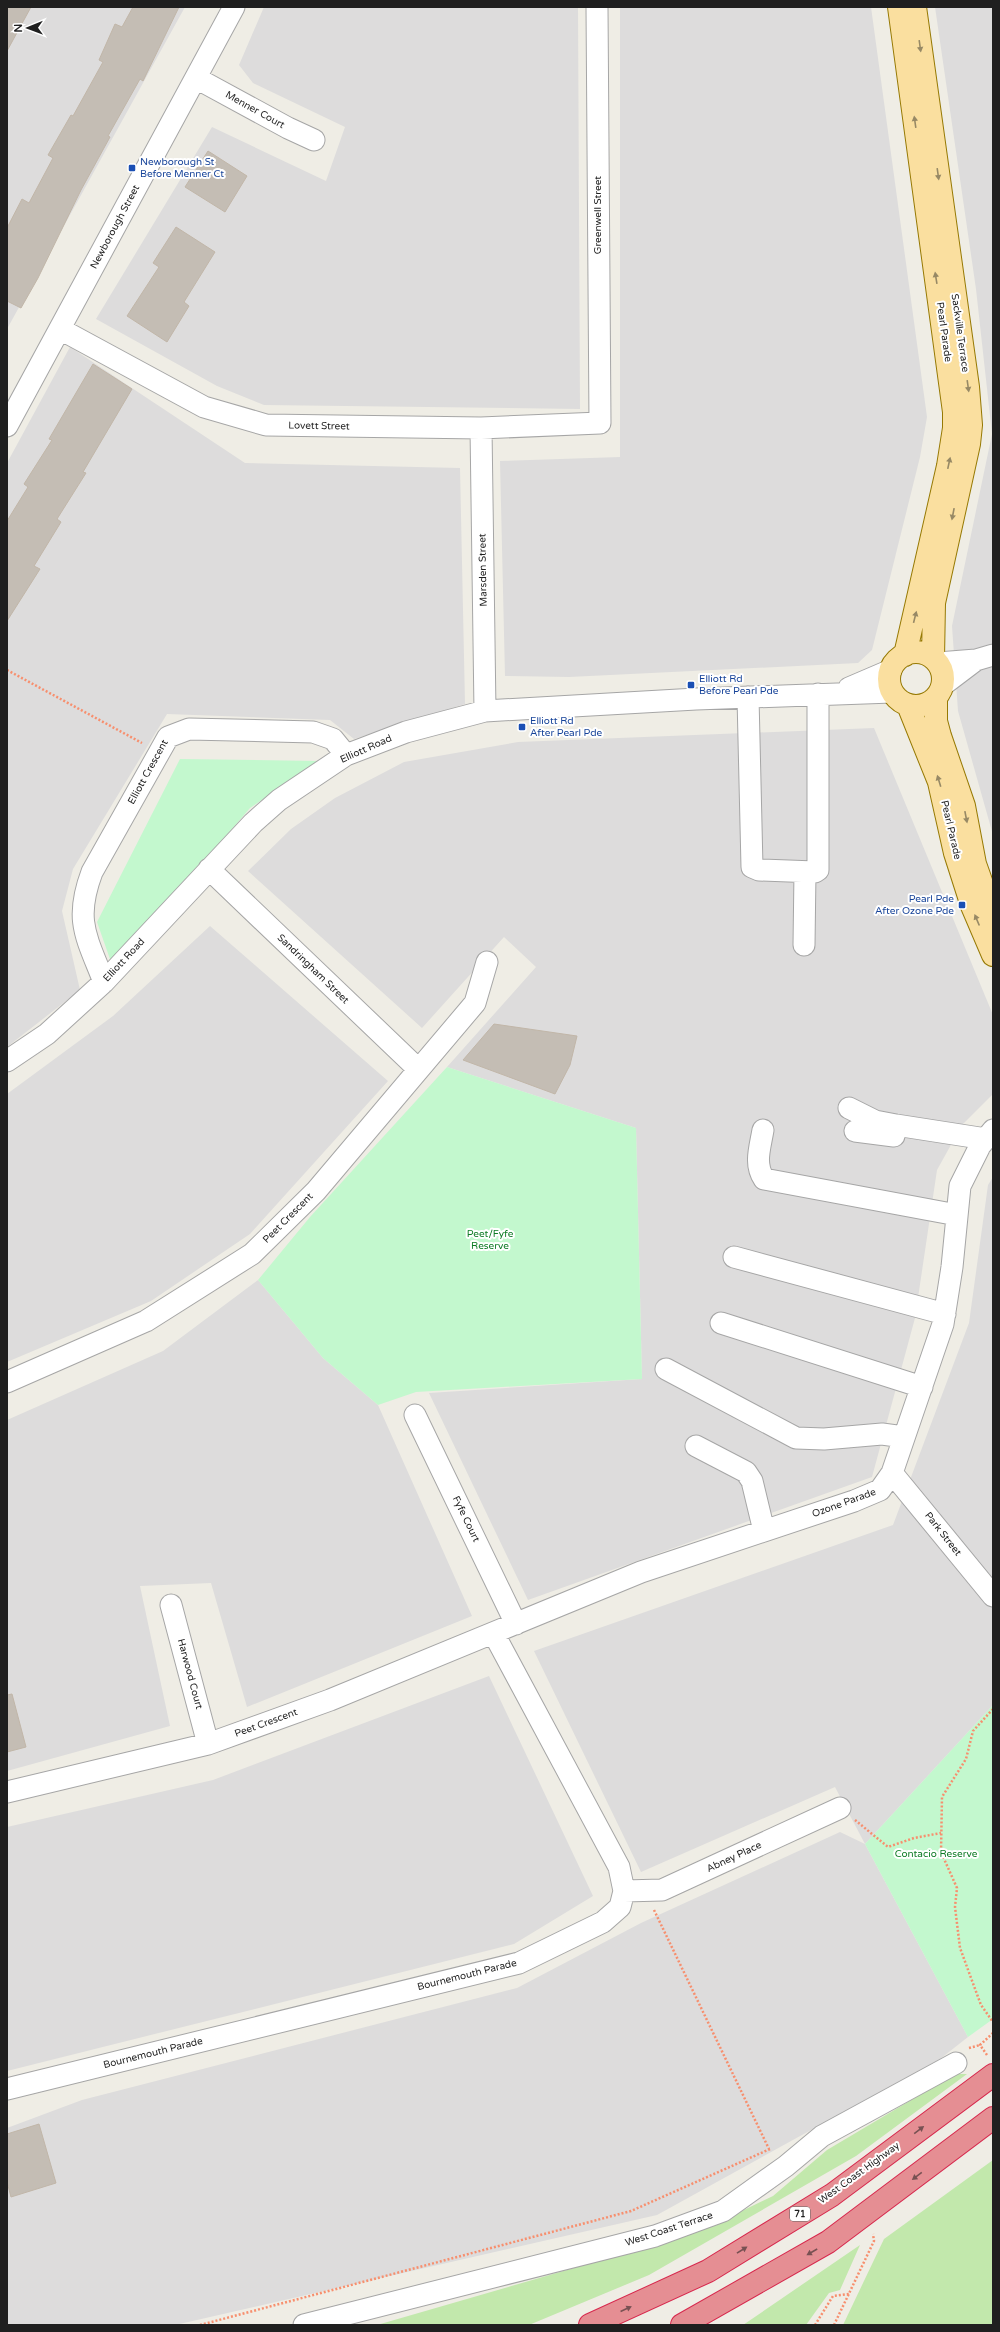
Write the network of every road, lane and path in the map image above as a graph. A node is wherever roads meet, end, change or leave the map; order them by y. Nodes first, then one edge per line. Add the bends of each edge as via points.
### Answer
1 (234, 7) edge
2 (597, 7) edge
3 (899, 7) edge
4 (915, 7) edge
5 (196, 78) junction
6 (314, 140) dead end
7 (60, 329) junction
8 (14, 401) edge
9 (600, 423) joint
10 (7, 426) edge
11 (481, 428) junction
12 (985, 658) edge
13 (935, 660) junction
14 (7, 670) edge
15 (899, 680) junction
16 (939, 692) junction
17 (818, 694) junction
18 (748, 697) junction
19 (485, 711) junction
20 (159, 752) junction
21 (346, 755) junction
22 (209, 869) junction
23 (805, 872) junction
24 (993, 915) edge
25 (804, 945) dead end
26 (993, 955) edge
27 (487, 962) dead end
28 (104, 982) junction
29 (7, 1061) edge
30 (417, 1068) junction
31 (849, 1108) dead end
32 (763, 1130) dead end
33 (855, 1131) dead end
34 (985, 1141) edge
35 (957, 1215) junction
36 (734, 1257) dead end
37 (944, 1314) junction
38 (721, 1323) dead end
39 (666, 1369) dead end
40 (7, 1382) edge
41 (922, 1387) junction
42 (416, 1415) dead end
43 (904, 1437) junction
44 (696, 1446) dead end
45 (892, 1472) junction
46 (764, 1531) junction
47 (993, 1596) edge
48 (171, 1605) dead end
49 (516, 1624) junction
50 (494, 1634) junction
51 (993, 1709) edge
52 (208, 1744) junction
53 (7, 1792) edge
54 (840, 1808) joint
55 (941, 1833) junction
56 (644, 1890) junction
57 (624, 1891) junction
58 (993, 2022) edge
59 (993, 2033) edge
60 (956, 2064) dead end
61 (991, 2066) edge
62 (7, 2089) edge
63 (993, 2118) edge
64 (770, 2149) junction
65 (786, 2166) junction
66 (873, 2232) dead end
67 (849, 2294) junction
68 (317, 2323) edge
69 (200, 2325) edge
70 (590, 2325) edge
71 (682, 2325) edge
72 (815, 2325) edge
73 (834, 2325) edge

1 - 5 street, Newborough Street
2 - 9 street, Greenwell Street
15 -> 3 main road, Pearl Parade via 948,466 954,412
4 -> 13 main road, Sackville Terrace via 968,386 971,425 934,603
5 - 6 street, Menner Court
5 - 7 street, Newborough Street
7 - 8 street, Newborough Street
7 - 11 street, Lovett Street via 204,407 266,425
8 - 10 street, Newborough Street
9 - 11 street, Lovett Street
11 - 19 street, Marsden Street
12 - 13 street
12 - 16 street
13 - 15 main road via 919,652
13 - 16 main road, Pearl Parade via 944,677
14 - 20 path
15 - 16 main road via 922,706
15 - 17 street, Elliott Road
26 -> 15 main road, Pearl Parade via 972,906 955,853 939,782
16 -> 24 main road, Pearl Parade via 936,721 964,806 975,864
17 - 18 street, Elliott Road
17 - 23 street via 818,870
18 - 19 street, Elliott Road
18 - 23 street via 752,867 759,870
19 - 21 street, Elliott Road via 406,732
20 - 21 street, Elliott Crescent via 168,737 189,729 313,732 333,739
20 - 28 street, Elliott Crescent via 92,872 84,895 82,914 86,936
21 - 22 street, Elliott Road via 279,800
22 - 28 street, Elliott Road
22 - 30 street, Sandringham Street
23 - 25 street
27 - 30 street, Peet Crescent via 475,1003
28 - 29 street, Elliott Road via 47,1034
30 - 40 street, Peet Crescent via 316,1191 252,1254 146,1321
31 - 34 street via 875,1121
32 - 35 street via 758,1166 764,1179
33 - 34 street via 925,1140
34 - 35 street, Ozone Parade via 960,1186
35 - 37 street, Ozone Parade
36 - 37 street
37 - 41 street, Ozone Parade
38 - 41 street
39 - 43 street via 796,1438 824,1439 882,1434
41 - 43 street, Ozone Parade
42 - 49 street, Fyfe Court
43 - 45 street, Ozone Parade
44 - 46 street via 746,1472 752,1481
45 - 46 street, Ozone Parade via 880,1490
45 - 47 street, Park Street
46 - 49 street, Ozone Parade via 641,1572
48 - 52 street, Harwood Court
49 - 50 street, Peet Crescent
50 - 52 street, Peet Crescent via 330,1700
50 - 57 street via 619,1867
51 - 55 path via 973,1731 966,1759 942,1797
52 - 53 street, Peet Crescent
54 - 55 path via 888,1847 914,1838
54 - 56 street, Abney Place via 662,1890
55 - 58 path via 941,1852 957,1888 954,1907 960,1948 981,2005
56 - 57 street, Abney Place
56 - 64 path
57 - 62 street, Bournemouth Parade via 620,1907 604,1922 519,1963
59 - 61 path via 980,2044
60 - 65 street, West Coast Terrace via 822,2136
70 -> 61 highway, West Coast Highway / 71 via 708,2271 832,2195
63 -> 71 highway via 828,2242
64 - 65 path via 774,2157
64 - 69 path via 632,2211
65 - 68 street, West Coast Terrace via 723,2212 655,2236
66 - 67 path via 874,2241
67 - 72 path via 833,2296
67 - 73 path

